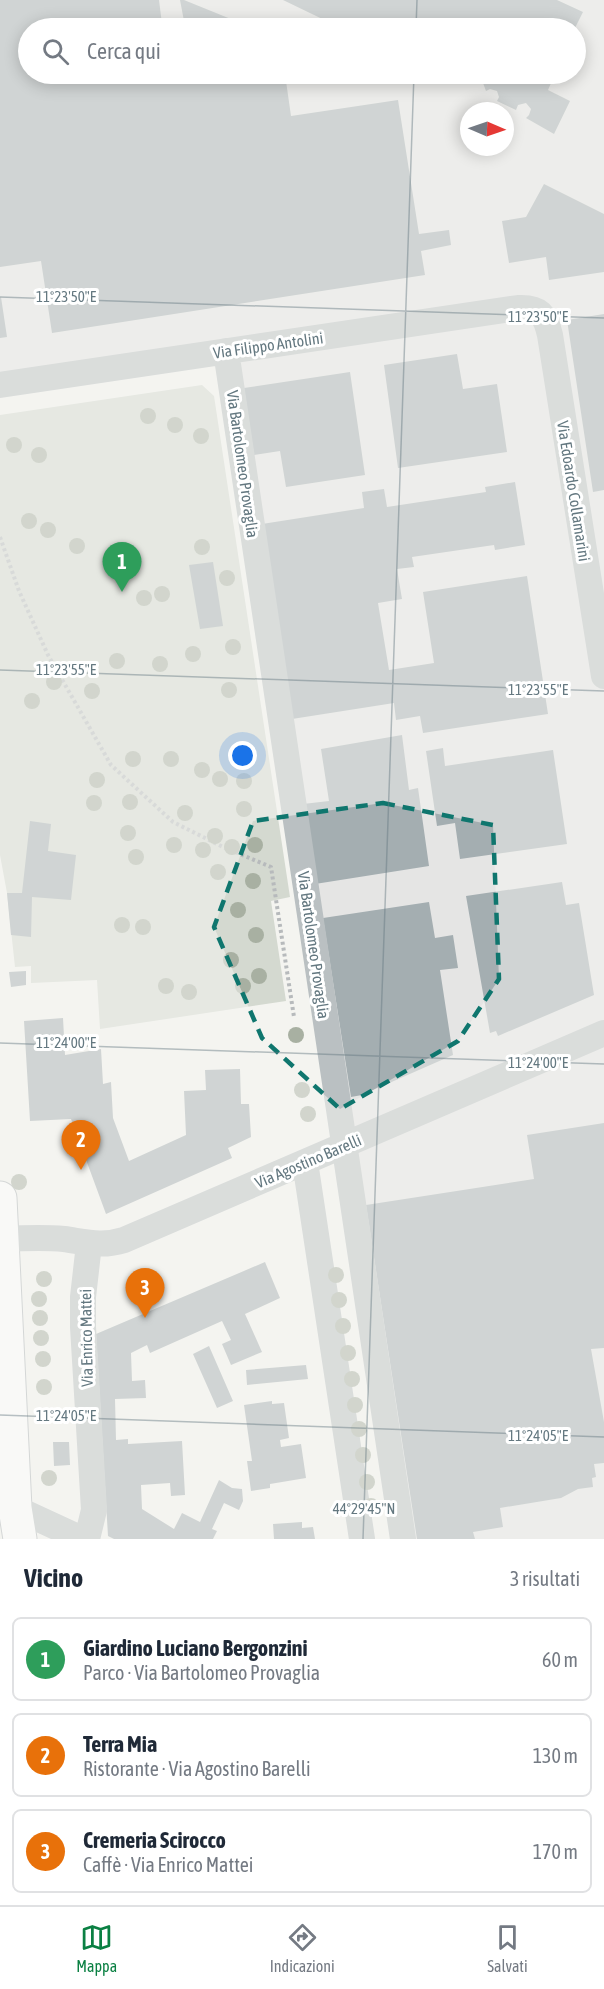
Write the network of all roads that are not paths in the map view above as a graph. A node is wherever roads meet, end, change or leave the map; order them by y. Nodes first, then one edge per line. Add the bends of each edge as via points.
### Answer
1 (536, 309) joint
2 (226, 351) junction
3 (0, 385) edge
4 (604, 676) edge
5 (604, 1033) edge
6 (344, 1146) junction
7 (305, 1162) junction
8 (0, 1198) edge
9 (3, 1239) junction
10 (90, 1244) junction
11 (18, 1523) edge
12 (82, 1539) edge
13 (87, 1539) edge
14 (362, 1539) edge
15 (402, 1539) edge

1 - 2 street, Via Filippo Antolini
1 - 4 street, Via Edoardo Collamarini via 547,322 550,335
2 - 3 street, Via Filippo Antolini
2 - 6 street, Via Bartolomeo Provaglia
5 - 6 street, Via Agostino Barelli
6 - 7 street, Via Agostino Barelli
6 - 15 street, Via Bartolomeo Provaglia
7 - 10 street, Via Agostino Barelli via 124,1240
7 - 14 street
8 - 9 main road
9 - 10 street, Via Agostino Barelli via 42,1238
9 - 11 main road
10 - 13 street, Via Enrico Mattei via 83,1327 94,1510
11 - 12 street

